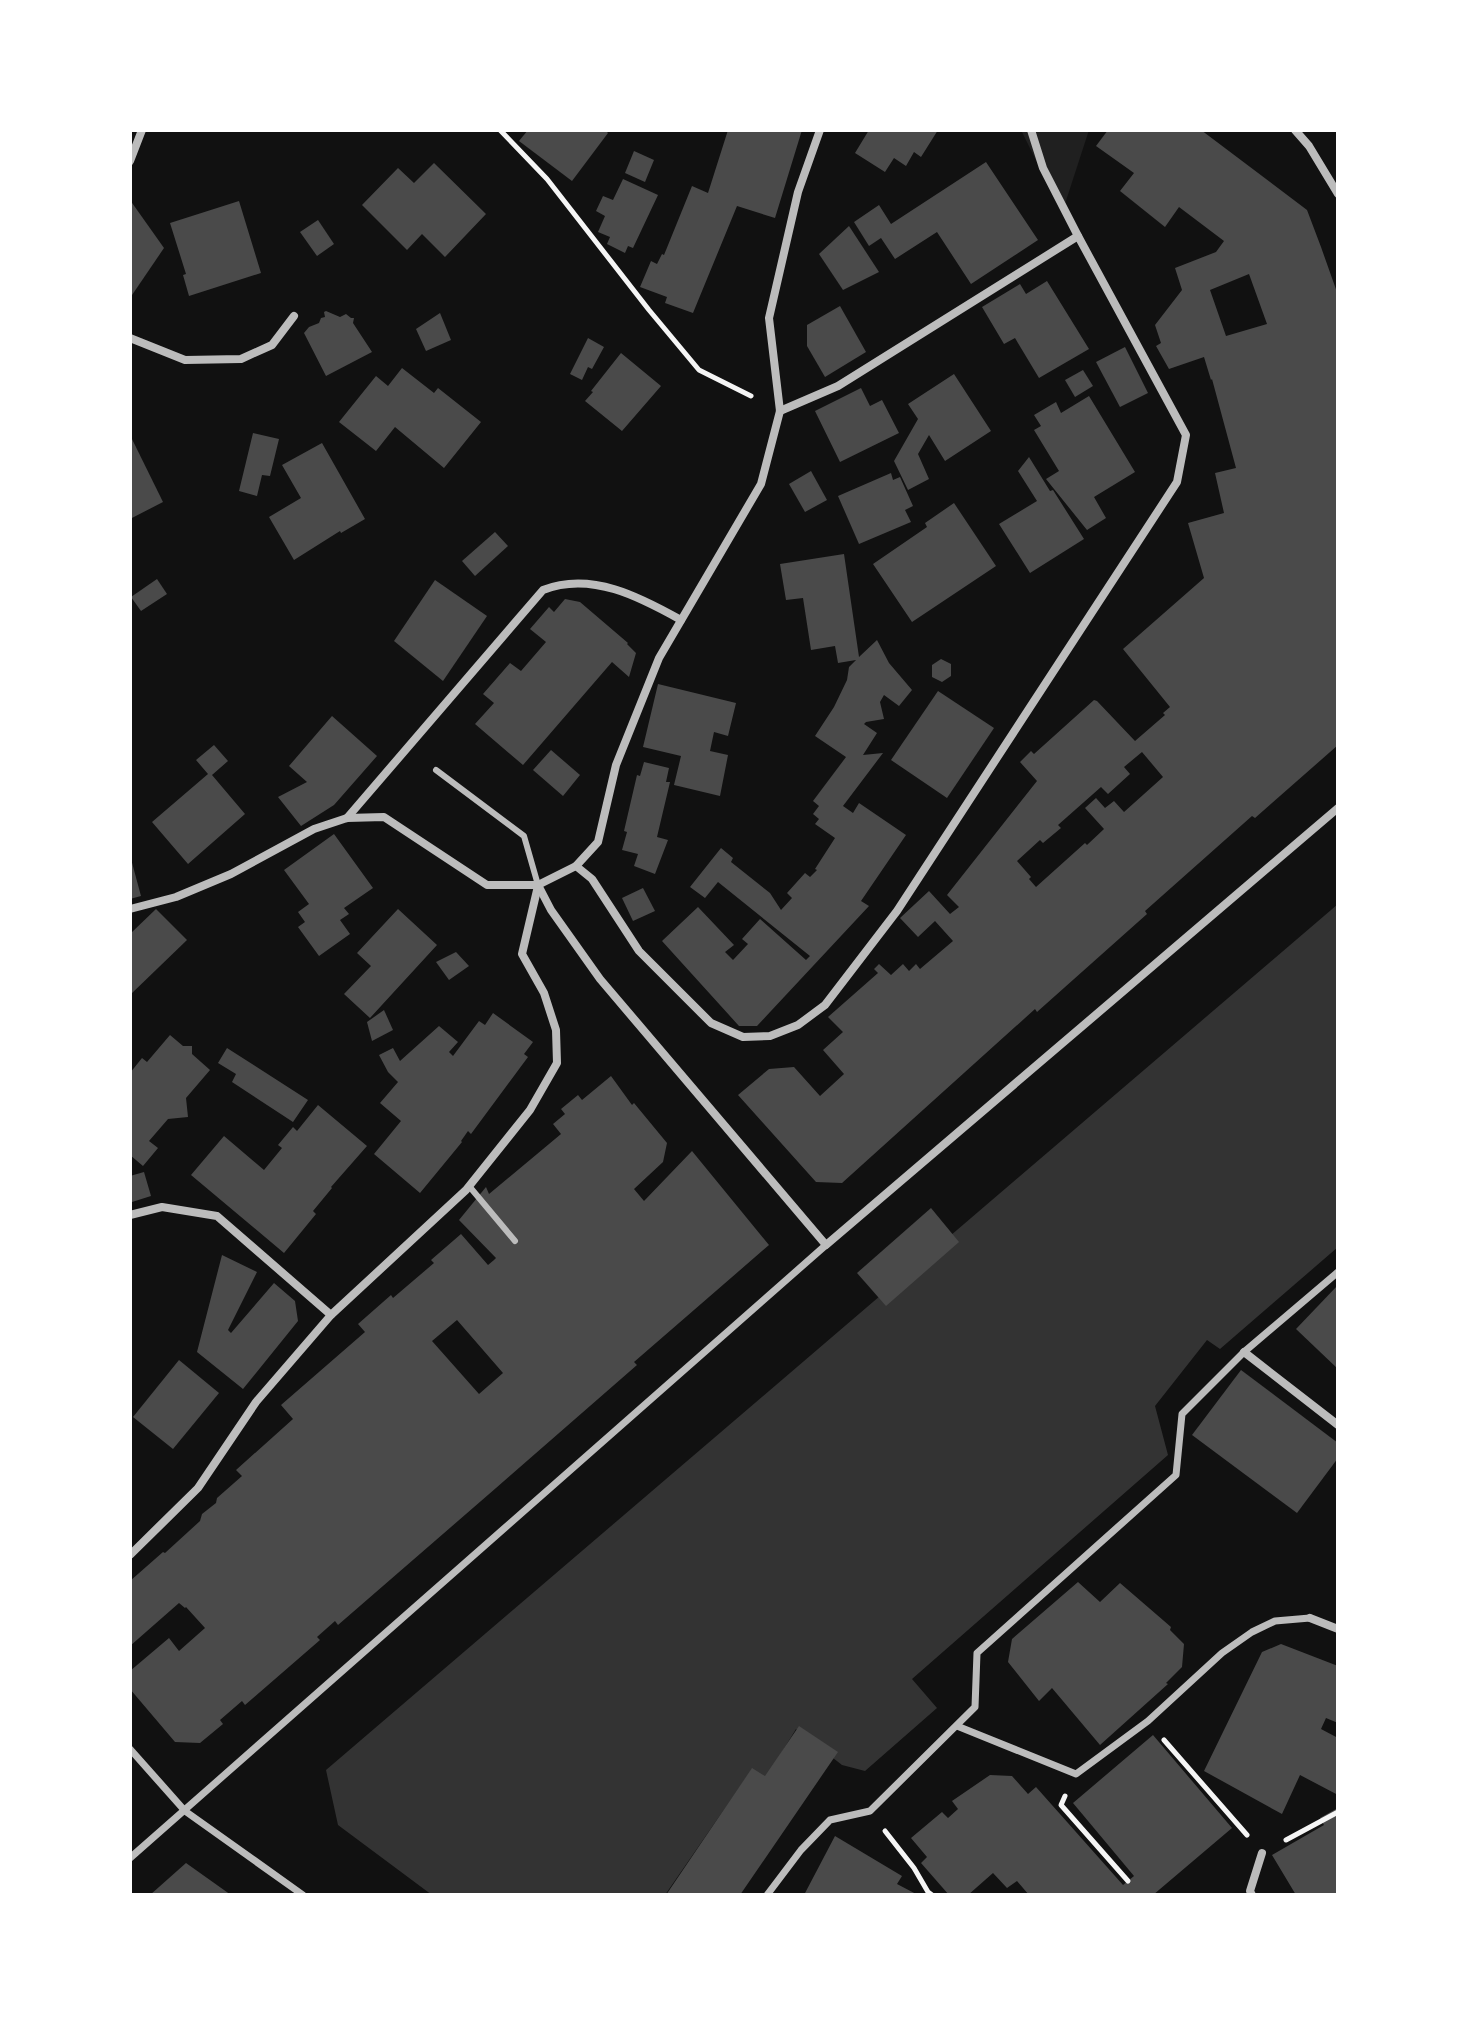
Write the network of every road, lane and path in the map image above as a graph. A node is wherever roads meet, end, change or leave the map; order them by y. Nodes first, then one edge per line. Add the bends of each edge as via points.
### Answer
1 (142, 130) edge
2 (500, 130) edge
3 (820, 130) edge
4 (1031, 130) edge
5 (1295, 130) edge
6 (130, 161) edge
7 (1338, 194) edge
8 (1078, 236) junction
9 (294, 316) dead end
10 (130, 338) edge
11 (780, 411) junction
12 (681, 620) junction
13 (436, 770) dead end
14 (1338, 808) edge
15 (347, 818) junction
16 (576, 866) junction
17 (538, 885) junction
18 (130, 909) edge
19 (469, 1186) junction
20 (130, 1215) edge
21 (515, 1241) dead end
22 (826, 1245) junction
23 (1338, 1272) edge
24 (331, 1315) junction
25 (1244, 1352) junction
26 (1338, 1425) edge
27 (130, 1555) edge
28 (1310, 1618) joint
29 (1338, 1629) edge
30 (1148, 1721) junction
31 (957, 1726) junction
32 (130, 1749) edge
33 (1076, 1774) junction
34 (185, 1811) junction
35 (870, 1811) junction
36 (1338, 1812) edge
37 (1262, 1853) junction
38 (130, 1858) edge
39 (1128, 1881) dead end
40 (303, 1895) edge
41 (767, 1895) edge
42 (932, 1895) edge
43 (1252, 1895) edge

1 - 6 street
2 - 11 path via 547,179 699,370
3 - 11 street via 798,192 769,318
4 - 8 street via 1043,168
5 - 7 street
8 - 11 street via 838,386
8 - 16 street via 1186,435 1177,482 897,911 825,1005 798,1025 770,1036 743,1037 711,1023 639,951 592,879
9 - 10 street via 272,345 241,359 185,360
11 - 12 street via 761,484
12 - 15 street via 641,598 603,586 560,584 543,590
12 - 16 street via 659,658 616,765 598,842
13 - 17 lane via 524,836
14 - 22 street
15 - 17 street via 384,817 487,885
15 - 18 street via 314,829 231,874
16 - 17 street
17 - 19 street via 522,954 552,1017 557,1063 530,1110
17 - 22 street via 600,979
19 - 21 lane
19 - 24 street
20 - 24 street via 162,1207 217,1216
22 - 34 street
23 - 25 street
24 - 27 street via 256,1402 198,1488
25 - 26 street
25 - 31 street via 1182,1414 1176,1475 977,1653 975,1707
28 - 29 street
28 - 30 street via 1275,1621 1252,1632
30 - 33 street
30 - 37 path
31 - 33 street
31 - 35 street
32 - 34 street
33 - 39 path via 1061,1805
34 - 38 street
34 - 40 street
35 - 41 street via 830,1820
35 - 42 path
36 - 37 path
37 - 43 street

